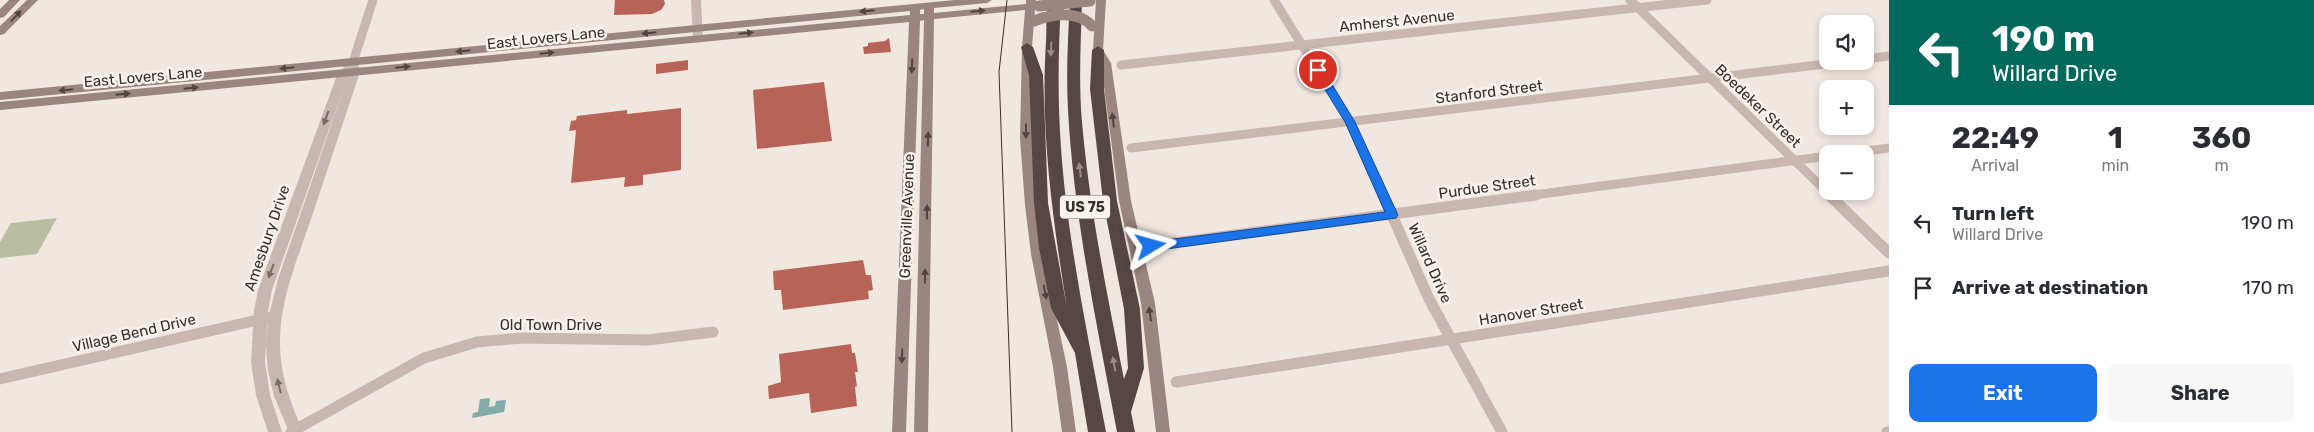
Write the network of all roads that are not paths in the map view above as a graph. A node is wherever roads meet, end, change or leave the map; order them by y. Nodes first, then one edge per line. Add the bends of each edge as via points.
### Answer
1 (15, 0) edge
2 (33, 0) edge
3 (374, 0) edge
4 (696, 0) edge
5 (986, 0) edge
6 (1055, 0) edge
7 (1076, 0) edge
8 (1095, 0) edge
9 (1101, 0) edge
10 (1274, 0) edge
11 (1630, 0) edge
12 (1707, 0) edge
13 (1090, 1) edge
14 (1033, 4) edge
15 (929, 7) edge
16 (915, 8) edge
17 (1638, 8) junction
18 (0, 14) edge
19 (1031, 25) junction
20 (1095, 29) junction
21 (0, 32) edge
22 (698, 33) junction
23 (1302, 45) junction
24 (1027, 47) junction
25 (1098, 50) junction
26 (1889, 56) edge
27 (1874, 58) edge
28 (1121, 65) dead end
29 (1819, 65) edge
30 (351, 69) junction
31 (1711, 79) junction
32 (149, 81) junction
33 (143, 92) junction
34 (0, 96) edge
35 (0, 106) edge
36 (1350, 122) junction
37 (1131, 148) dead end
38 (1889, 148) edge
39 (1874, 150) edge
40 (1819, 157) edge
41 (1795, 161) junction
42 (318, 182) junction
43 (302, 184) junction
44 (1392, 215) junction
45 (1151, 246) dead end
46 (1889, 253) edge
47 (1889, 271) edge
48 (275, 316) junction
49 (924, 317) junction
50 (904, 318) junction
51 (258, 320) junction
52 (713, 332) dead end
53 (1450, 340) junction
54 (1085, 361) junction
55 (0, 379) edge
56 (1176, 382) dead end
57 (1122, 412) junction
58 (294, 431) edge
59 (276, 432) edge
60 (899, 432) edge
61 (921, 432) edge
62 (1069, 432) edge
63 (1097, 432) edge
64 (1126, 432) edge
65 (1163, 432) edge
66 (1502, 432) edge

1 - 18 main road
21 -> 2 main road
3 - 30 street, Amesbury Drive
4 - 22 street
5 - 15 main road, East Lovers Lane
6 -> 54 highway, US 75 via 1051,62 1054,138 1063,227
57 -> 7 highway, US 75 via 1079,163 1073,75
8 - 13 main road, East Lovers Lane
9 - 20 main road
10 - 23 street, Willard Drive
11 - 17 street, Boedeker Street
12 - 17 street, Amherst Avenue
13 - 14 main road, East Lovers Lane, bridge
15 -> 14 main road, East Lovers Lane
14 - 19 main road
15 - 16 main road, East Lovers Lane
49 -> 15 main road, Greenville Avenue
16 - 22 main road, East Lovers Lane
16 -> 50 main road, Greenville Avenue
17 - 23 street, Amherst Avenue
17 - 31 street, Boedeker Street
19 - 20 main road, bridge via 1044,18 1078,15 1085,17
19 - 24 main road
20 - 25 main road
22 - 30 main road, East Lovers Lane
23 - 28 street, Amherst Avenue
23 - 36 street, Willard Drive
24 - 54 highway via 1036,75 1041,203 1047,248 1059,308
24 -> 62 main road via 1026,138 1031,205
25 - 57 highway via 1098,89 1110,202 1132,308 1136,368
65 -> 25 main road via 1148,304 1125,200 1106,63
26 - 27 street
29 - 31 street, Stanford Street
30 -> 32 main road, East Lovers Lane
33 -> 30 main road, East Lovers Lane
30 - 42 street, Amesbury Drive
30 -> 43 street, Amesbury Drive
31 - 36 street, Stanford Street
31 - 41 street, Boedeker Street
32 - 33 main road
32 -> 34 main road, East Lovers Lane
35 -> 33 main road, East Lovers Lane
36 - 37 street, Stanford Street
36 - 44 street, Willard Drive
38 - 39 street
40 - 41 street, Purdue Street
41 - 44 street, Purdue Street
41 - 46 street, Boedeker Street
42 - 43 street
42 - 48 street, Amesbury Drive via 289,264
43 -> 51 street, Amesbury Drive via 264,290
44 - 45 street, Purdue Street
44 - 53 street, Willard Drive
47 - 53 street, Hanover Street
48 - 51 street, Village Bend Drive
58 -> 48 street, Amesbury Drive via 275,366
49 - 50 main road
49 - 61 main road, Greenville Avenue
50 -> 60 main road, Greenville Avenue
51 - 55 street, Village Bend Drive
51 - 59 street, Amesbury Drive via 257,373
52 - 58 street, Old Town Drive via 648,340 522,338 477,342 424,358
53 - 56 street, Hanover Street
53 - 66 street, Willard Drive
54 - 63 highway, US 75
57 - 64 highway, US 75

